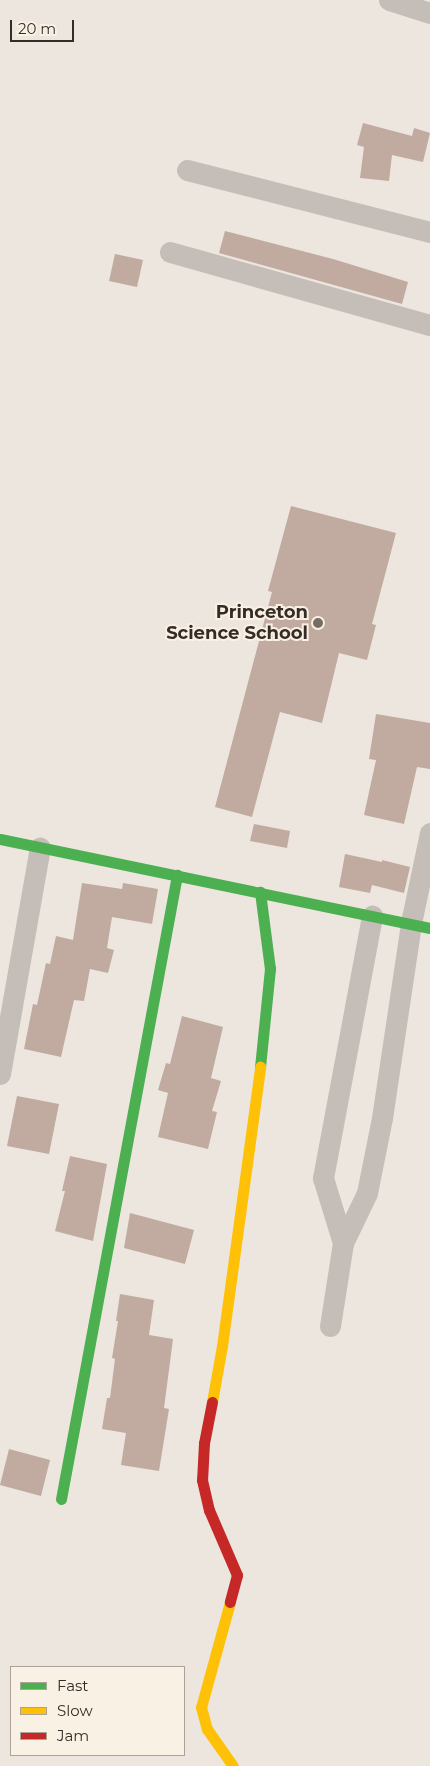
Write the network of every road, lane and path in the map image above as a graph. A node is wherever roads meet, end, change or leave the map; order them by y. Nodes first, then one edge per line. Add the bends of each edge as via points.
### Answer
1 (389, 0) edge
2 (430, 12) edge
3 (187, 170) dead end
4 (430, 232) edge
5 (170, 252) dead end
6 (430, 325) edge
7 (430, 833) edge
8 (0, 839) edge
9 (40, 847) junction
10 (177, 875) junction
11 (260, 892) junction
12 (372, 916) junction
13 (420, 926) edge
14 (0, 1074) edge
15 (343, 1243) junction
16 (330, 1326) dead end
17 (61, 1498) dead end
18 (233, 1766) edge

1 - 2 street
3 - 4 street
5 - 6 street
7 - 13 street
8 - 9 street
9 - 10 street
9 - 14 street
10 - 11 street
10 - 17 street
11 - 12 street
11 - 18 street via 270,969 266,1022 222,1346 204,1443 202,1480 209,1510 237,1575 201,1707 207,1729
12 - 13 street
12 - 15 street via 323,1178
13 - 15 street via 366,1193
15 - 16 street

